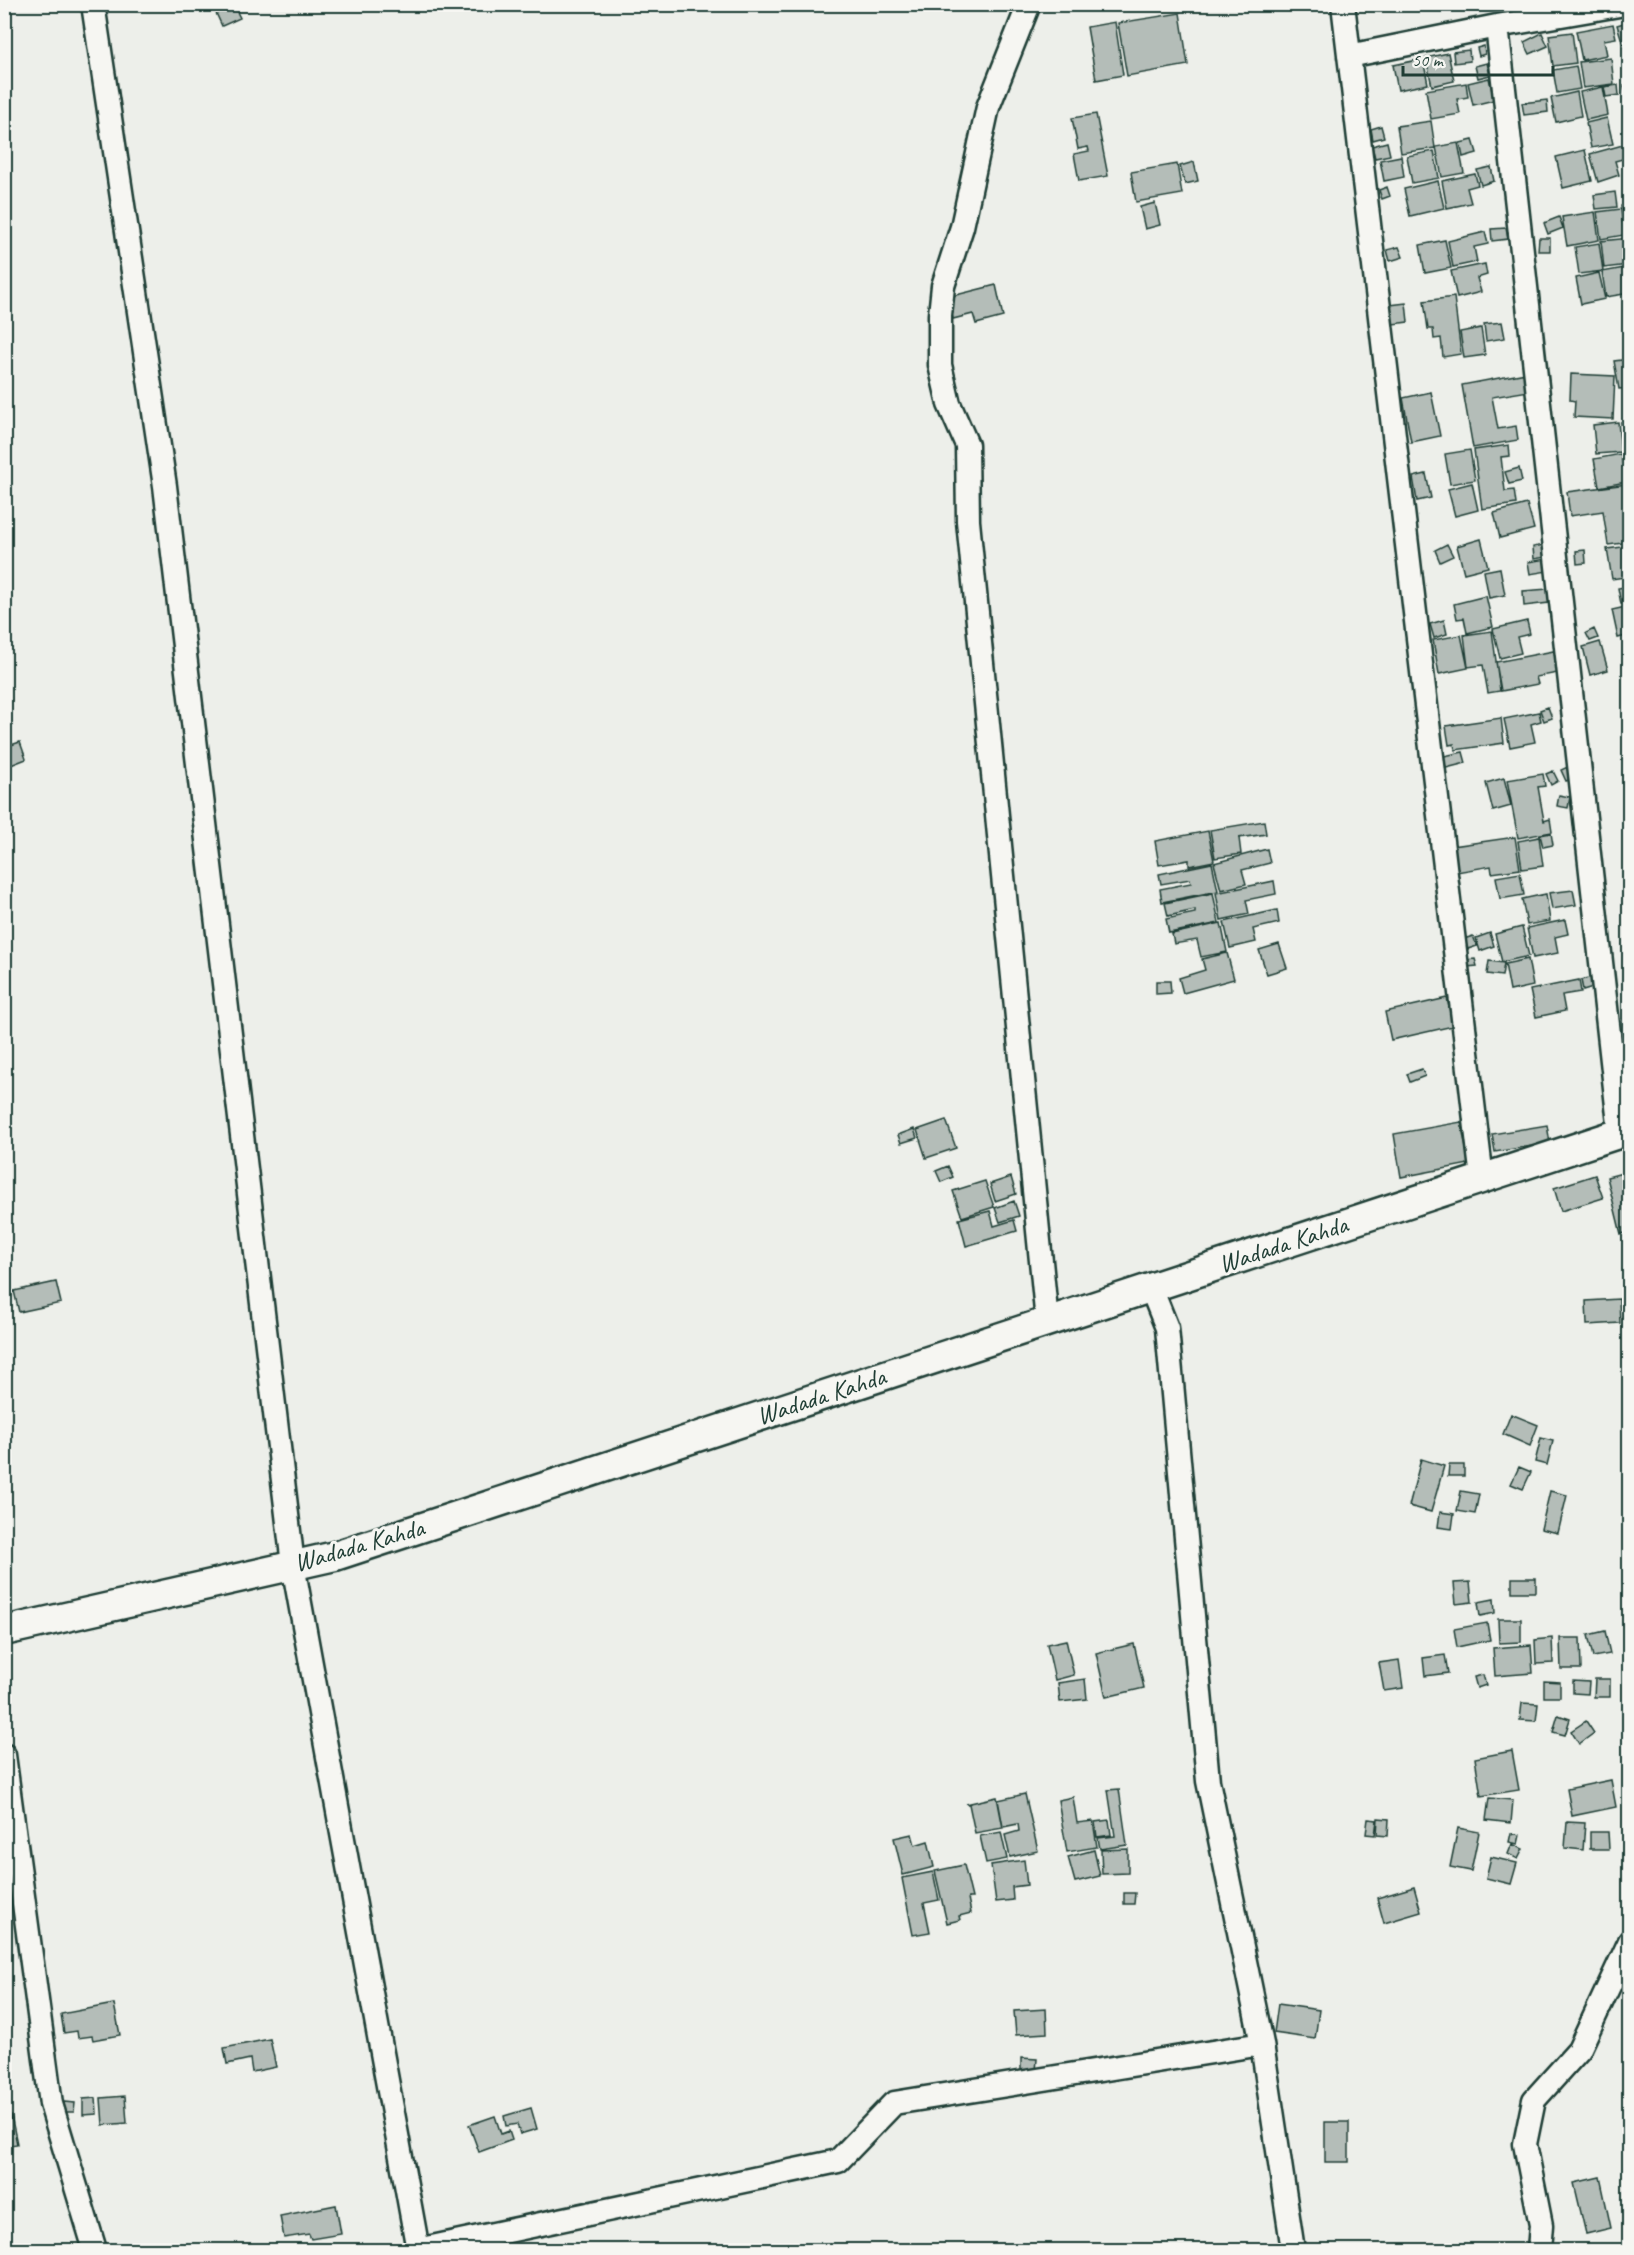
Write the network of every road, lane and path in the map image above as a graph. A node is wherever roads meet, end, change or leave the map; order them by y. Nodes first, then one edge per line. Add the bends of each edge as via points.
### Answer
1 (93, 4) edge
2 (1029, 4) edge
3 (1343, 4) edge
4 (1625, 4) edge
5 (1497, 26) junction
6 (1349, 56) junction
7 (1625, 1132) edge
8 (1482, 1179) junction
9 (1151, 1288) junction
10 (1047, 1322) junction
11 (293, 1565) junction
12 (4, 1631) edge
13 (4, 1755) edge
14 (1629, 1941) edge
15 (1262, 2044) junction
16 (95, 2250) edge
17 (418, 2250) edge
18 (1293, 2250) edge
19 (1539, 2250) edge

1 - 11 street via 165,486
2 - 10 street via 988,107 962,227 943,286 940,365 948,404 967,446 969,532
3 - 6 street
4 - 5 street
5 - 6 street
5 - 7 street
6 - 8 street
7 - 8 main road, Wadada Kahda
8 - 9 main road, Wadada Kahda
9 - 10 main road, Wadada Kahda
9 - 15 street via 1167,1328 1208,1781
10 - 11 main road, Wadada Kahda via 335,1556
11 - 12 main road, Wadada Kahda
11 - 17 street
13 - 16 street via 51,2104
14 - 19 street via 1579,2050 1534,2100 1525,2144 1540,2225
15 - 17 street via 894,2103 838,2161
15 - 18 street

